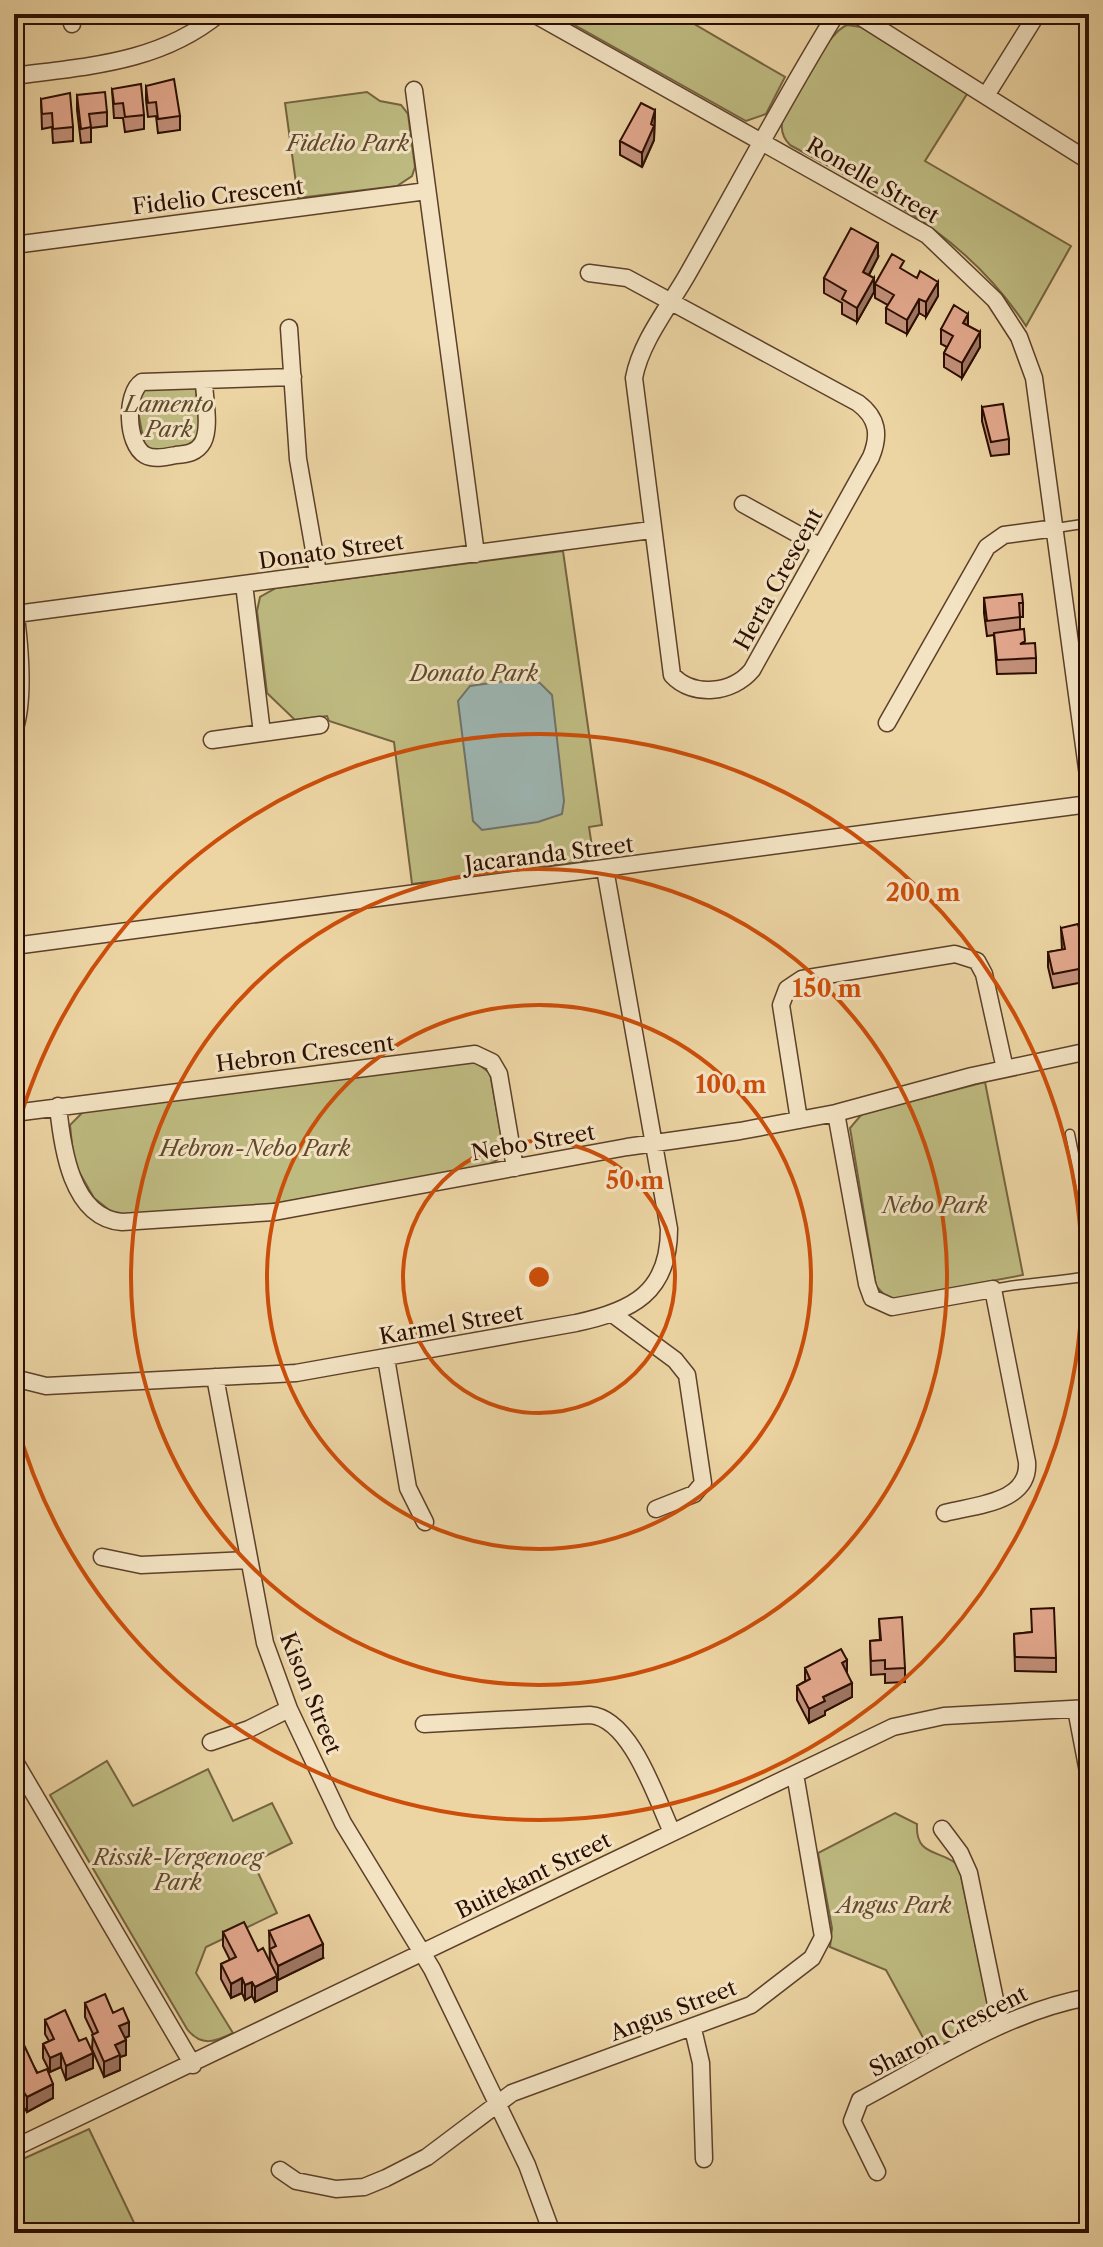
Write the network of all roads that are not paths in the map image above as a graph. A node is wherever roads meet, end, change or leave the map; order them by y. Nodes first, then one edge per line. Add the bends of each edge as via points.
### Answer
1 (219, 14) edge
2 (534, 14) edge
3 (836, 14) edge
4 (856, 14) edge
5 (1037, 14) edge
6 (14, 76) edge
7 (414, 90) dead end
8 (987, 94) junction
9 (762, 143) junction
10 (1089, 161) edge
11 (427, 191) junction
12 (14, 245) edge
13 (589, 273) dead end
14 (672, 302) junction
15 (289, 328) dead end
16 (293, 377) junction
17 (204, 380) junction
18 (743, 504) dead end
19 (1089, 523) edge
20 (1056, 528) junction
21 (651, 530) junction
22 (821, 547) junction
23 (476, 554) junction
24 (318, 573) junction
25 (244, 584) junction
26 (15, 608) edge
27 (887, 723) dead end
28 (320, 725) dead end
29 (14, 731) edge
30 (262, 733) junction
31 (212, 740) dead end
32 (1089, 783) edge
33 (1089, 804) edge
34 (605, 869) junction
35 (14, 946) edge
36 (1089, 1051) edge
37 (1005, 1069) junction
38 (58, 1106) junction
39 (14, 1113) edge
40 (836, 1113) junction
41 (799, 1120) junction
42 (1070, 1134) dead end
43 (654, 1145) junction
44 (515, 1168) junction
45 (1089, 1228) edge
46 (1089, 1276) edge
47 (993, 1289) junction
48 (614, 1315) junction
49 (386, 1358) junction
50 (215, 1377) junction
51 (14, 1378) edge
52 (656, 1509) dead end
53 (945, 1513) dead end
54 (425, 1522) dead end
55 (102, 1557) dead end
56 (248, 1560) junction
57 (1082, 1708) edge
58 (289, 1709) junction
59 (424, 1724) dead end
60 (211, 1742) dead end
61 (14, 1760) edge
62 (795, 1774) junction
63 (1089, 1777) edge
64 (942, 1829) dead end
65 (672, 1832) junction
66 (422, 1954) junction
67 (1089, 1997) edge
68 (1000, 2024) junction
69 (693, 2029) junction
70 (193, 2065) junction
71 (497, 2102) junction
72 (14, 2148) edge
73 (704, 2159) dead end
74 (280, 2170) dead end
75 (877, 2172) dead end
76 (552, 2233) edge

1 - 6 street via 150,54
2 - 9 street, Ronelle Street
3 - 9 street, Herta Crescent
4 - 8 street
5 - 8 street
7 - 11 street
8 - 10 street
9 - 14 street, Herta Crescent
9 - 20 street, Ronelle Street via 927,235 995,300 1031,366
11 - 12 street, Fidelio Crescent
11 - 23 street
13 - 14 street via 620,275
14 - 21 street, Herta Crescent via 640,357 634,378
14 - 22 street, Herta Crescent via 868,410 877,429 876,444
15 - 16 street
16 - 17 street
16 - 24 street via 298,459
17 - 17 street via 206,433 200,447 189,454 157,458 143,453 135,443 131,400 137,385 148,380
18 - 22 street
19 - 20 lane
20 - 27 street via 1004,535 987,547
20 - 32 street, Ronelle Street
21 - 22 street, Herta Crescent via 668,662 680,683 697,689 735,685 752,670
21 - 23 street, Donato Street
23 - 24 street, Donato Street
24 - 25 street, Donato Street
25 - 26 street, Donato Street
25 - 30 street
26 - 29 street via 19,667
28 - 30 street
30 - 31 street
33 - 34 street, Jacaranda Street
34 - 35 street, Jacaranda Street
34 - 43 street, Karmel Street
36 - 37 street, Nebo Street
37 - 40 street, Nebo Street
37 - 41 street via 984,974 970,957 955,954 802,979 787,989 781,1005
38 - 39 street, Hebron Crescent
38 - 44 street, Nebo Street via 65,1161 87,1202 114,1221 274,1212
38 - 44 street, Hebron Crescent via 475,1054 492,1062 499,1074
40 - 41 street, Nebo Street
40 - 47 street via 872,1298 892,1307
41 - 43 street, Nebo Street
42 - 45 lane
43 - 44 street, Nebo Street
43 - 48 street, Karmel Street via 669,1229 667,1255 649,1291
46 - 47 lane
47 - 53 street via 1026,1476 1014,1493
48 - 49 street, Karmel Street
48 - 52 street via 675,1360 688,1381 703,1483 694,1494
49 - 50 street, Karmel Street via 296,1373
49 - 54 street via 408,1488
50 - 51 street, Karmel Street via 46,1386
50 - 56 street, Kison Street
55 - 56 street via 141,1565
56 - 58 street, Kison Street via 265,1643
57 - 62 street, Buitekant Street via 913,1720
57 - 63 street
58 - 60 street
58 - 66 street, Kison Street via 343,1823
59 - 65 street via 605,1718 623,1733
61 - 70 street
62 - 65 street, Buitekant Street
62 - 69 street, Angus Street via 824,1929 821,1944 812,1958 761,1999
64 - 68 street via 969,1873
65 - 66 street, Buitekant Street
66 - 70 street, Buitekant Street
66 - 71 street, Kison Street
67 - 68 street, Sharon Crescent via 1040,2007
68 - 75 street, Sharon Crescent via 860,2100 852,2121
69 - 71 street, Angus Street
69 - 73 street via 701,2063
70 - 72 street, Buitekant Street
71 - 74 street, Angus Street via 413,2166 364,2187 313,2187
71 - 76 street, Kison Street

